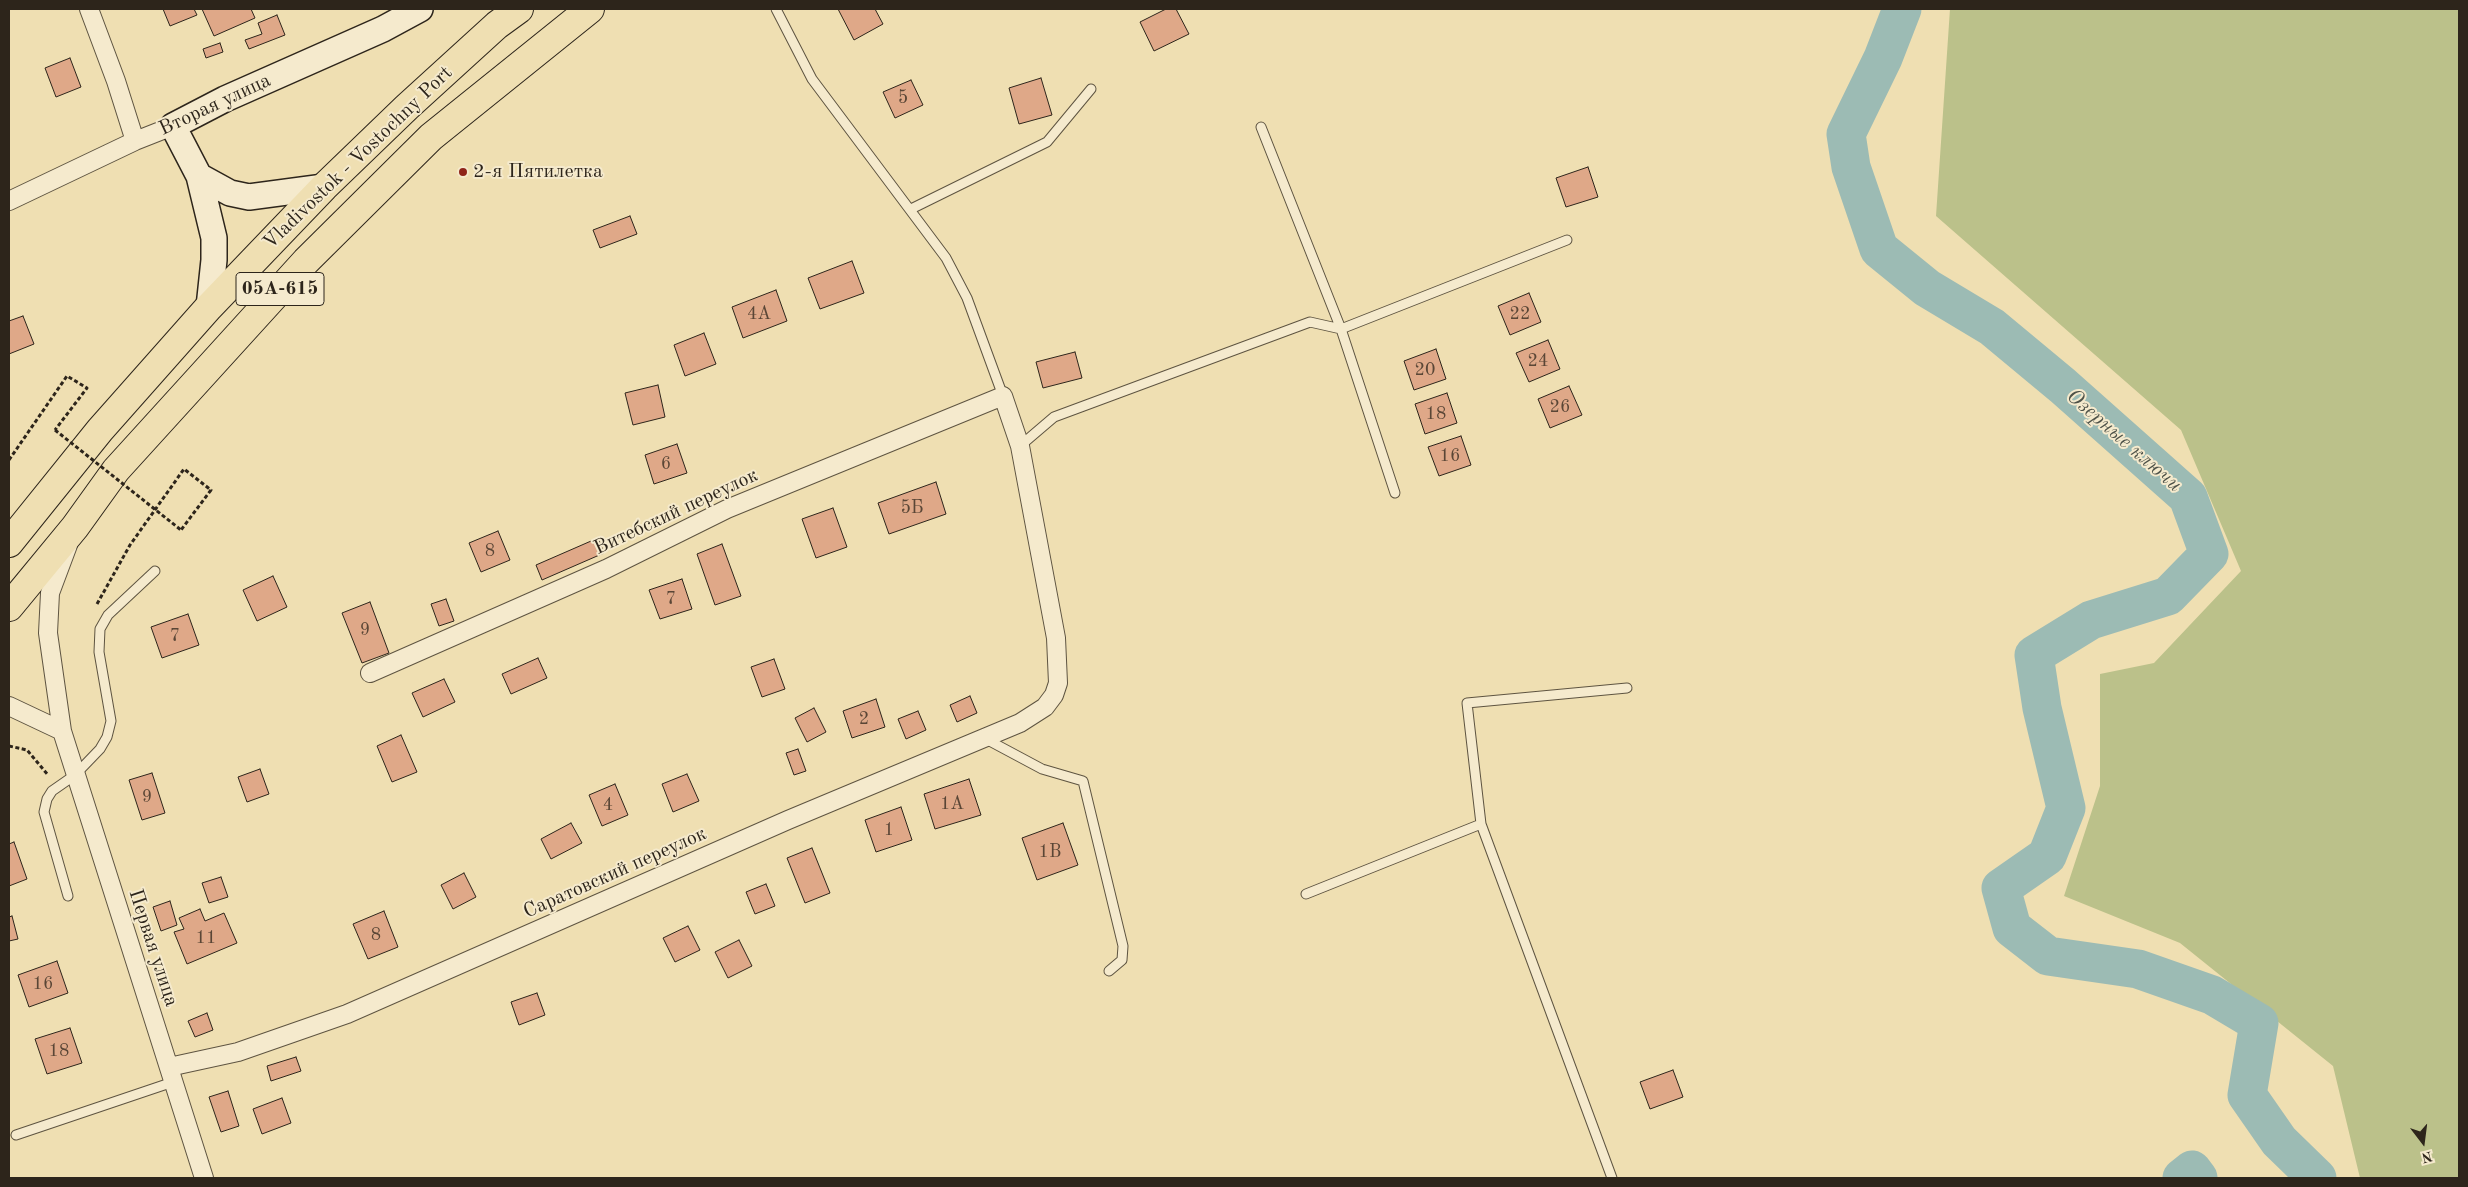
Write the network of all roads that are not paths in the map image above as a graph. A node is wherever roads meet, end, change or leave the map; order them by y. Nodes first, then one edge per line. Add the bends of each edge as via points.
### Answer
1 (89, 9) edge
2 (420, 9) edge
3 (519, 9) edge
4 (590, 9) edge
5 (776, 9) edge
6 (1091, 89) dead end
7 (173, 126) junction
8 (1260, 127) dead end
9 (135, 141) junction
10 (199, 176) junction
11 (324, 187) junction
12 (9, 201) edge
13 (911, 209) junction
14 (1568, 240) dead end
15 (210, 307) junction
16 (1341, 329) junction
17 (1003, 396) junction
18 (1020, 446) junction
19 (1395, 493) dead end
20 (75, 527) junction
21 (9, 543) edge
22 (155, 571) dead end
23 (9, 607) edge
24 (370, 673) dead end
25 (1627, 688) dead end
26 (9, 706) edge
27 (62, 731) junction
28 (982, 737) junction
29 (75, 775) junction
30 (1481, 824) junction
31 (1306, 894) dead end
32 (68, 896) dead end
33 (1109, 972) dead end
34 (171, 1074) junction
35 (16, 1135) dead end
36 (204, 1178) edge
37 (1612, 1178) edge

1 - 9 street
2 - 7 main road, Вторая улица
3 - 11 highway, Vladivostok - Vostochny Port / 05А-615 via 406,107
4 - 20 highway, Vladivostok - Vostochny Port / 05А-615 via 431,137 306,261 116,470
5 - 13 lane via 812,79 876,168
6 - 13 lane via 1047,142
7 - 9 street, Вторая улица
7 - 10 main road
8 - 16 lane
9 - 12 street, Вторая улица
10 - 11 main road via 230,193 249,197
10 - 15 main road via 214,238
11 - 15 highway, Vladivostok - Vostochny Port / 05А-615
13 - 17 lane via 946,258 967,298
14 - 16 lane
15 - 21 highway, Vladivostok - Vostochny Port / 05А-615 via 100,430
16 - 18 lane via 1310,322 1054,418
16 - 19 lane
17 - 18 street
17 - 24 street, Витебский переулок via 727,508 606,569
18 - 28 street, Саратовский переулок via 1056,638 1058,683 1045,707 1033,716
20 - 23 highway, Vladivostok - Vostochny Port / 05А-615
20 - 27 street, Первая улица via 50,593 48,633
22 - 29 lane via 108,615 100,630 99,652 111,725 100,749
25 - 30 lane via 1467,703
26 - 27 street
27 - 29 street, Первая улица
28 - 33 lane via 1042,769 1083,781 1123,946 1122,960
28 - 34 street, Саратовский переулок via 347,1014
29 - 32 lane via 52,791 44,812
29 - 34 street, Первая улица
30 - 31 lane
30 - 37 lane
34 - 35 lane
34 - 36 street, Первая улица

